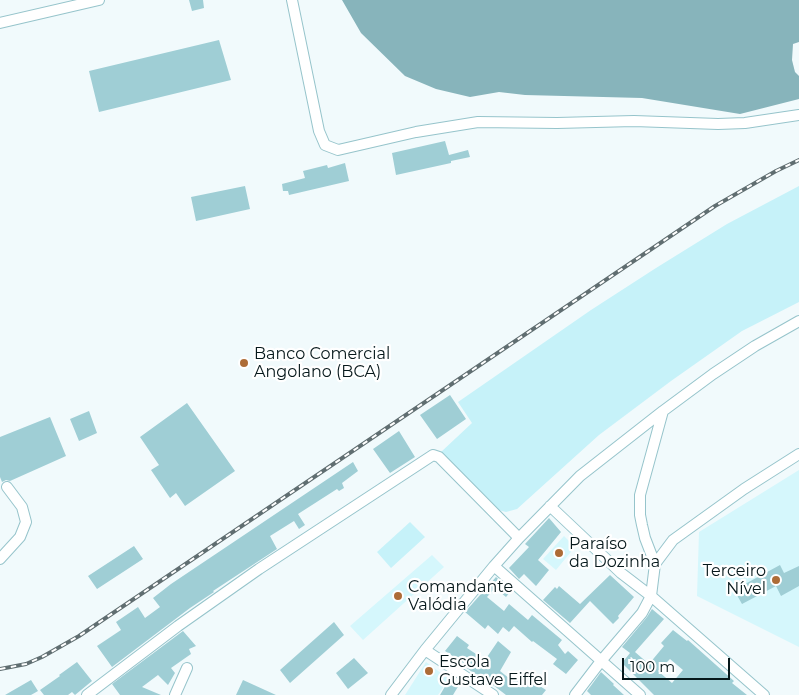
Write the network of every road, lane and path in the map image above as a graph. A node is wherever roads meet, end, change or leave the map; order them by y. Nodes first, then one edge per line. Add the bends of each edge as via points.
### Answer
1 (99, 0) edge
2 (292, 0) edge
3 (0, 24) edge
4 (799, 115) edge
5 (799, 321) edge
6 (663, 411) junction
7 (799, 454) edge
8 (7, 486) dead end
9 (550, 506) junction
10 (519, 538) junction
11 (0, 559) edge
12 (656, 564) junction
13 (494, 566) junction
14 (651, 596) junction
15 (425, 650) junction
16 (601, 661) junction
17 (187, 668) dead end
18 (87, 695) edge
19 (175, 695) edge
20 (390, 695) edge
21 (493, 695) edge
22 (575, 695) edge
23 (640, 695) edge
24 (764, 695) edge

1 - 3 street
2 - 4 street via 319,131 325,144 338,150 478,122 718,124
5 - 6 street via 755,346
6 - 9 street via 580,476
6 - 12 street via 640,495 645,538
7 - 12 street via 673,540
8 - 11 street via 22,507 26,522 20,537
9 - 10 street
9 - 14 street via 621,573
10 - 13 street
10 - 18 street via 440,457 432,455 178,626
12 - 14 street
13 - 15 street
13 - 16 street
14 - 16 street via 642,613
14 - 24 street
15 - 20 street
15 - 21 street
16 - 22 street
16 - 23 street
17 - 19 street

